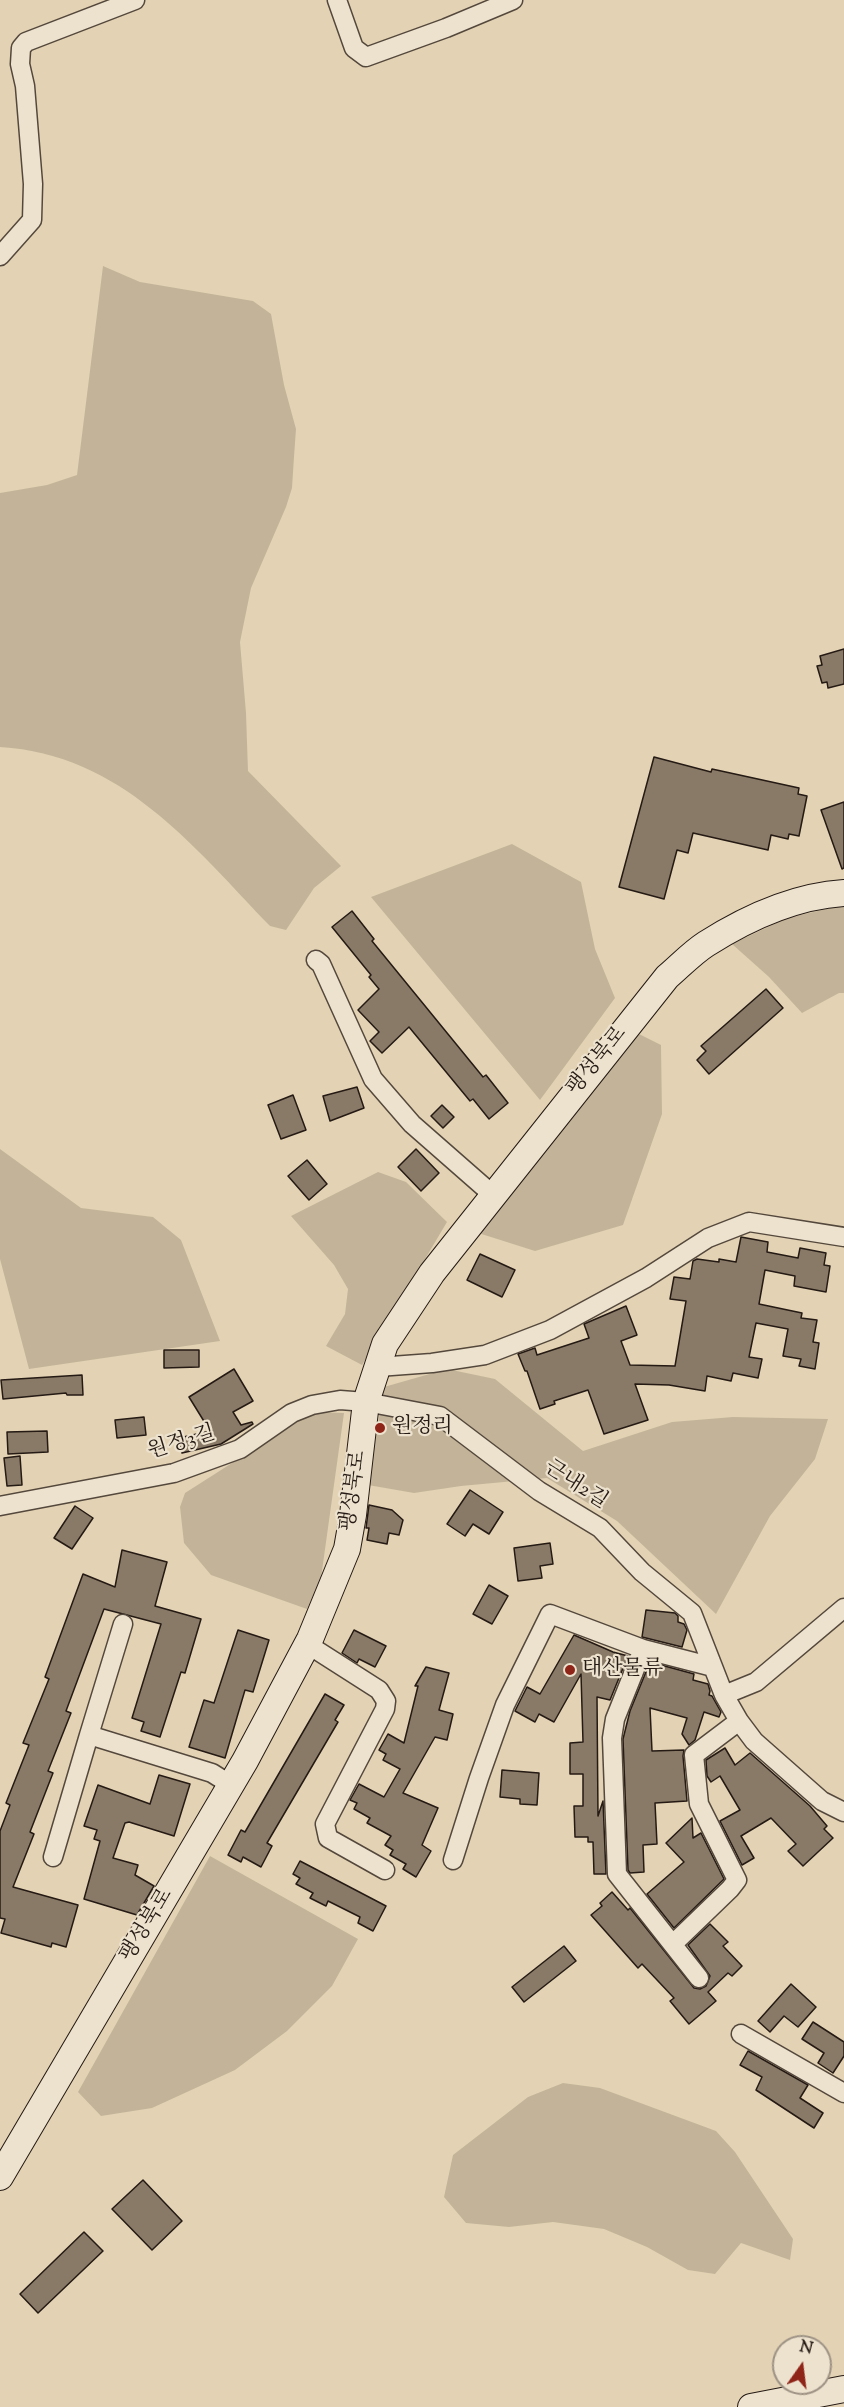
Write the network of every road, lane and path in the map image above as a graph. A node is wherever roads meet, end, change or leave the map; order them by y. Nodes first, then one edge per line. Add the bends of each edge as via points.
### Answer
1 (135, 0) edge
2 (337, 0) edge
3 (513, 0) edge
4 (0, 256) edge
5 (844, 893) edge
6 (316, 960) dead end
7 (493, 1195) junction
8 (844, 1237) edge
9 (378, 1367) junction
10 (366, 1402) junction
11 (0, 1506) edge
12 (844, 1608) edge
13 (123, 1624) dead end
14 (308, 1644) junction
15 (643, 1649) junction
16 (713, 1667) junction
17 (724, 1695) junction
18 (739, 1721) junction
19 (89, 1735) junction
20 (231, 1785) junction
21 (844, 1812) edge
22 (52, 1857) dead end
23 (453, 1860) dead end
24 (385, 1870) dead end
25 (673, 1944) junction
26 (699, 1978) dead end
27 (741, 2034) dead end
28 (844, 2092) edge
29 (0, 2177) edge
30 (844, 2390) edge
31 (751, 2407) edge

1 - 4 street via 26,42 21,48 33,184 32,220
2 - 3 street via 354,48 366,57
5 - 7 street, 팽성북로 via 827,894 763,913 705,945 667,977
6 - 7 street via 373,1079 412,1124
7 - 9 street, 팽성북로 via 432,1273 385,1344
8 - 9 street via 749,1222 708,1238 646,1278 550,1330 485,1355
9 - 10 street, 팽성북로
10 - 11 street, 원정3길 via 340,1400 312,1405 292,1413 240,1449 174,1473
10 - 14 street, 팽성북로 via 347,1549
10 - 16 street, 근내2길 via 440,1416 539,1491 600,1528 642,1572 692,1614
12 - 17 street via 756,1682
13 - 19 street
14 - 20 street, 팽성북로
14 - 24 street via 380,1690 386,1701 325,1824 328,1838
15 - 16 street
15 - 23 street via 550,1614 505,1706
15 - 25 street via 615,1719 612,1738 617,1874
16 - 17 street, 근내2길
17 - 18 street, 근내2길
18 - 21 street, 근내2길 via 754,1741 822,1801
18 - 25 street via 694,1755 699,1804 737,1880
19 - 20 street via 212,1773
19 - 22 street
20 - 29 street, 팽성북로
25 - 26 street
27 - 28 street
30 - 31 street

